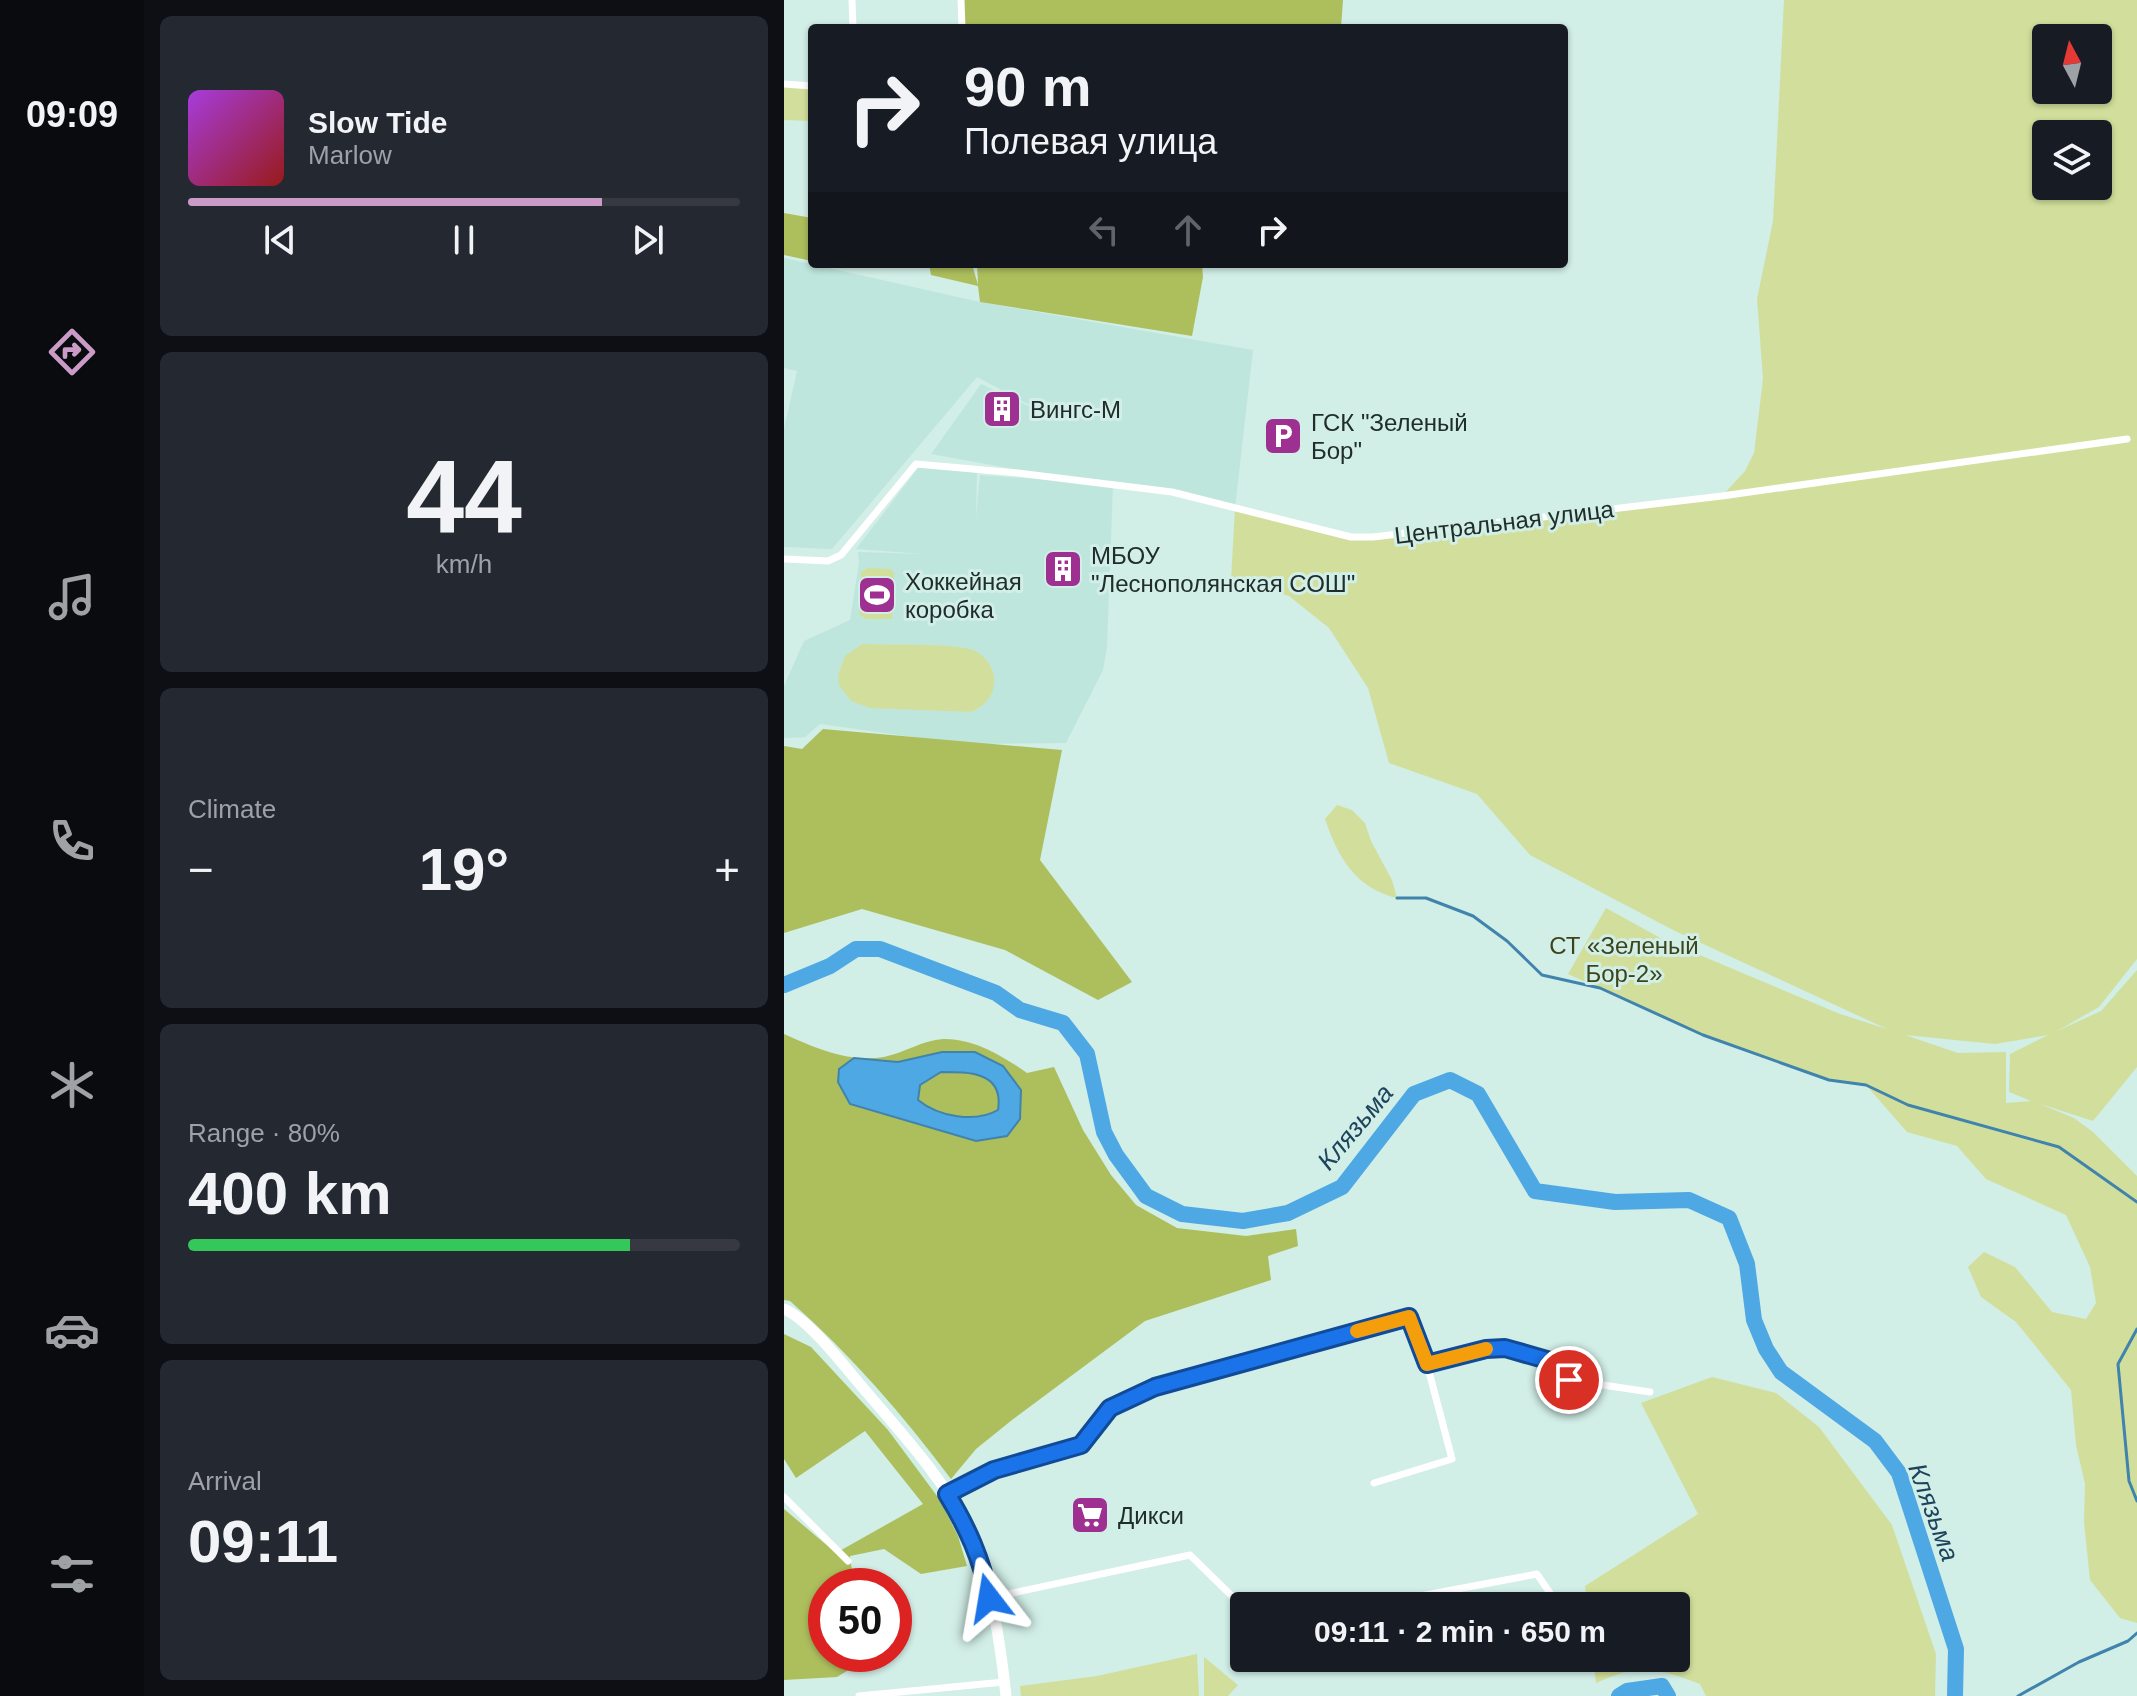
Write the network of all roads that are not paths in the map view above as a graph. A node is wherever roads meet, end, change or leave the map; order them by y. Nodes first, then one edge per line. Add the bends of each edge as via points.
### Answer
1 (852, 0) edge
2 (961, 0) edge
3 (853, 24) edge
4 (962, 24) edge
5 (784, 84) edge
6 (808, 86) edge
7 (2127, 439) dead end
8 (784, 559) edge
9 (784, 1309) edge
10 (1427, 1364) junction
11 (1650, 1392) dead end
12 (1374, 1483) dead end
13 (947, 1494) junction
14 (784, 1497) edge
15 (848, 1561) dead end
16 (1441, 1592) edge
17 (1549, 1592) edge
18 (1230, 1594) edge
19 (989, 1598) junction
20 (1004, 1682) junction
21 (859, 1696) edge
22 (1006, 1696) edge

1 - 3 street
2 - 4 street
5 - 6 street
7 - 8 street, Центральная улица via 1708,498 1373,537 1351,537 1172,492 916,464 841,555 828,561
9 - 13 main road via 825,1343
10 - 11 street via 1505,1348 1561,1364 1569,1380
10 - 12 street via 1452,1459
10 - 13 street via 1409,1317 1197,1373 1110,1408 1081,1445 994,1470
13 - 19 main road via 967,1526
14 - 15 street
16 - 17 street via 1537,1574
18 - 19 street via 1190,1555
19 - 20 main road
20 - 21 street
20 - 22 main road

